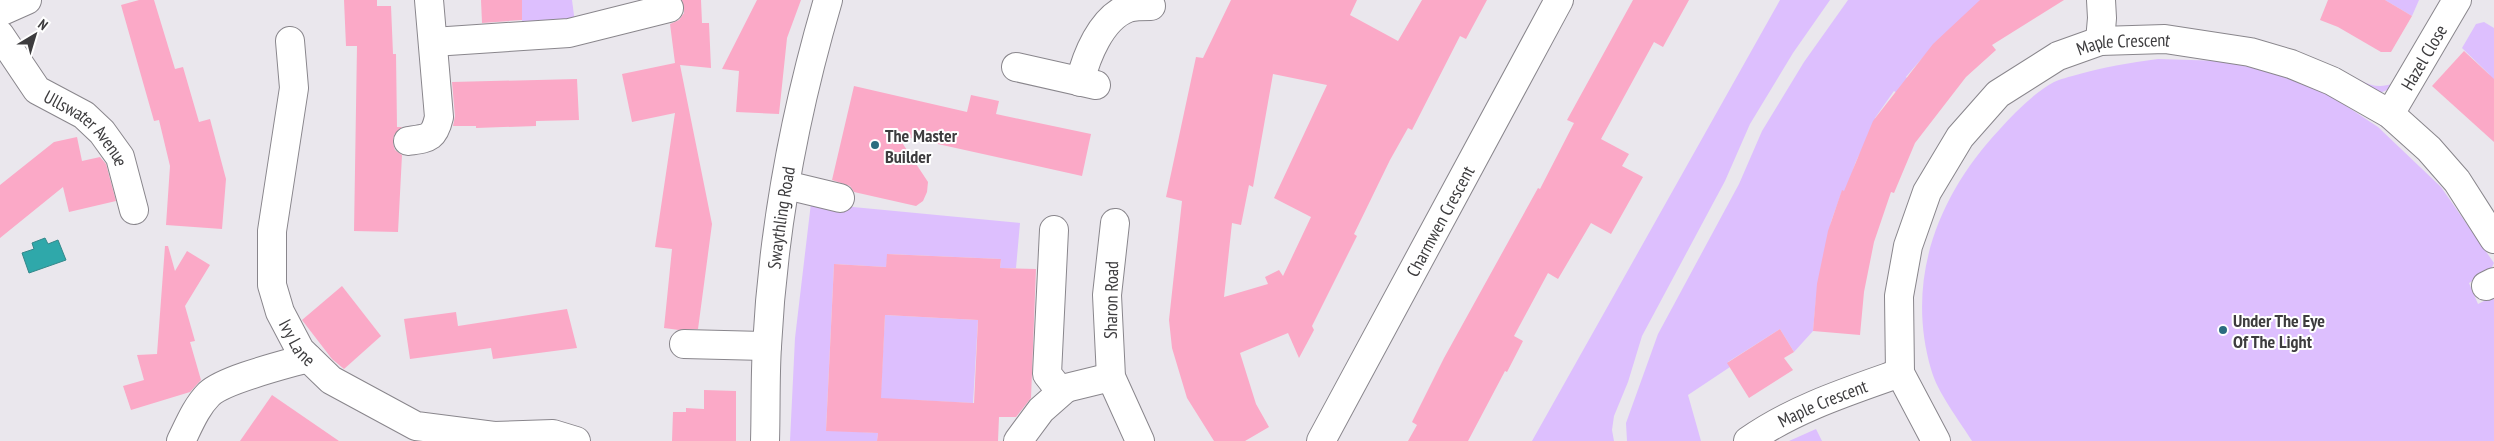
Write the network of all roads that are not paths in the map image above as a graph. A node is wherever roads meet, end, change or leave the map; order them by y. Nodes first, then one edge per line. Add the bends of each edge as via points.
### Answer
1 (27, 0) edge
2 (828, 0) edge
3 (1559, 0) edge
4 (2101, 0) edge
5 (2457, 0) edge
6 (429, 3) edge
7 (669, 8) dead end
8 (1150, 11) edge
9 (0, 12) edge
10 (0, 35) edge
11 (290, 41) dead end
12 (2100, 41) junction
13 (433, 42) junction
14 (1016, 67) dead end
15 (2390, 114) junction
16 (408, 141) dead end
17 (786, 185) junction
18 (840, 198) dead end
19 (134, 210) dead end
20 (1115, 223) dead end
21 (1054, 230) dead end
22 (2494, 239) edge
23 (684, 344) dead end
24 (767, 346) junction
25 (308, 358) junction
26 (1900, 372) junction
27 (1111, 377) junction
28 (1066, 388) junction
29 (181, 441) edge
30 (576, 441) edge
31 (765, 441) edge
32 (1018, 441) edge
33 (1140, 441) edge
34 (1321, 441) edge
35 (1748, 441) edge
36 (1936, 441) edge

1 - 9 street
2 - 17 street, Swaythling Road via 797,117
3 - 34 street, Charmwen Crescent
4 - 12 street
5 - 15 street, Hazel Close
6 - 13 street
7 - 13 street via 569,34
8 - 14 street via 1127,8 1096,37 1084,63 1088,84
10 - 19 street, Ullswater Avenue via 37,90 84,115 120,156
11 - 25 street, Ivy Lane via 294,88 272,231 272,285 280,312 300,350
12 - 15 street, Maple Crescent via 2165,40 2250,52 2292,64 2332,81
12 - 26 street, Maple Crescent via 2058,56 2020,78 1998,94 1960,137 1927,192 1908,246 1899,296
13 - 16 street via 439,103 436,130 428,138
15 - 22 street, Maple Crescent via 2430,149 2457,181
17 - 18 street
17 - 24 street, Swaythling Road
20 - 27 street, Sharon Road via 1107,295
21 - 28 street via 1047,374 1058,388
23 - 24 street
24 - 31 street, Swaythling Road
25 - 29 street via 210,393
25 - 30 street, Ivy Lane via 331,380 416,426 494,436 553,434
26 - 35 street, Maple Crescent via 1840,394 1764,429
26 - 36 street, Maple Crescent
27 - 28 street
27 - 33 street, Sharon Road
28 - 32 street via 1041,410

